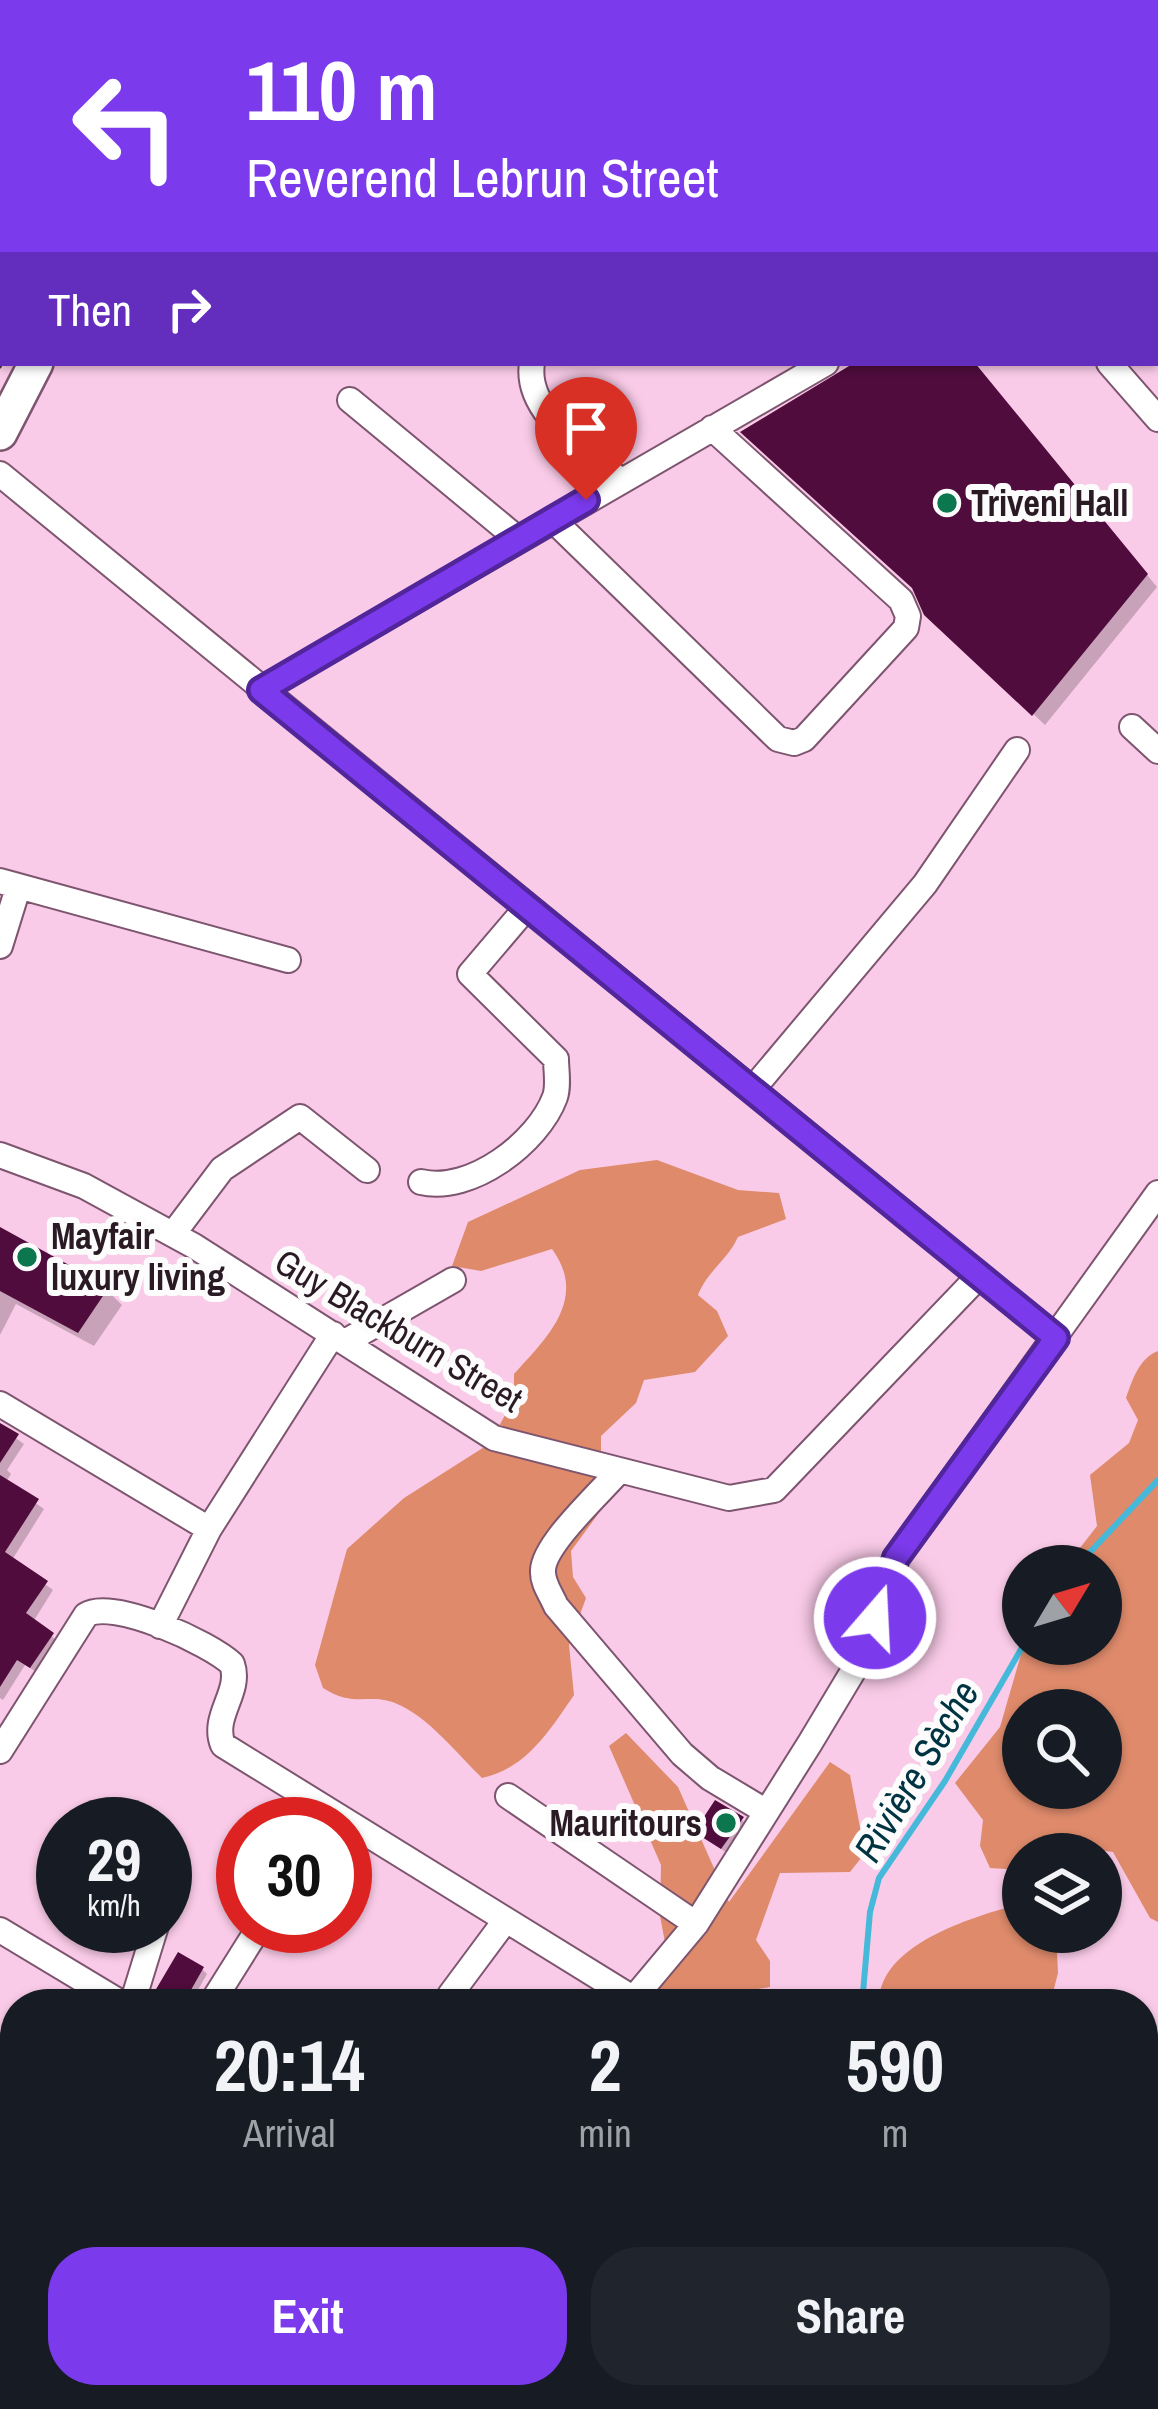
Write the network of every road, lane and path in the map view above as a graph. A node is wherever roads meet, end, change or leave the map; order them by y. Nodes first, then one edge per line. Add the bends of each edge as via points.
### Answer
1 (35, 366) edge
2 (532, 366) edge
3 (821, 366) edge
4 (1112, 366) edge
5 (350, 400) dead end
6 (1158, 418) edge
7 (712, 428) junction
8 (0, 433) edge
9 (0, 474) edge
10 (620, 481) junction
11 (552, 519) junction
12 (518, 539) junction
13 (261, 690) junction
14 (1132, 727) dead end
15 (1017, 750) dead end
16 (1158, 751) edge
17 (9, 885) edge
18 (527, 907) junction
19 (0, 946) edge
20 (288, 960) dead end
21 (752, 1090) junction
22 (0, 1154) edge
23 (367, 1170) dead end
24 (421, 1183) dead end
25 (1158, 1193) edge
26 (172, 1234) junction
27 (979, 1276) junction
28 (454, 1280) dead end
29 (339, 1338) junction
30 (1056, 1338) junction
31 (0, 1404) edge
32 (619, 1472) junction
33 (209, 1529) junction
34 (160, 1626) junction
35 (10, 1713) edge
36 (0, 1750) edge
37 (508, 1796) dead end
38 (296, 1797) edge
39 (765, 1811) junction
40 (372, 1845) edge
41 (505, 1921) junction
42 (696, 1924) junction
43 (0, 1930) edge
44 (148, 1953) edge
45 (243, 1953) edge
46 (99, 1989) edge
47 (137, 1989) edge
48 (220, 1989) edge
49 (454, 1989) edge
50 (612, 1989) edge
51 (643, 1989) edge

1 - 8 main road
2 - 10 street via 533,394 548,415
3 - 7 street
4 - 6 street
5 - 12 street
7 - 10 street
7 - 11 street via 901,600 908,616 906,628 804,739 778,739
9 - 13 street
10 - 11 street
11 - 12 street
12 - 13 street
13 - 18 street
14 - 16 street
15 - 21 street via 925,884
17 - 19 street
17 - 20 street
18 - 21 street
18 - 24 street via 470,974 556,1059 556,1095 529,1136 483,1174 446,1186
21 - 27 street
22 - 26 street, Guy Blackburn Street via 84,1186
23 - 26 street via 300,1117 222,1169
25 - 30 street
26 - 29 street, Guy Blackburn Street
27 - 30 street
27 - 32 street, Guy Blackburn Street via 773,1490 730,1498
28 - 29 street
29 - 32 street, Guy Blackburn Street via 494,1438
29 - 33 street
30 - 39 street via 896,1558 867,1648
31 - 33 street
32 - 39 street via 556,1543 543,1564 544,1581 556,1606 682,1754
33 - 34 street
34 - 35 street via 96,1608
34 - 38 street via 232,1664 236,1675 218,1727 223,1745
35 - 36 street
37 - 42 street
39 - 42 street
40 - 41 street
41 - 49 street
41 - 50 street
42 - 51 street
43 - 46 street
44 - 47 street
45 - 48 street

